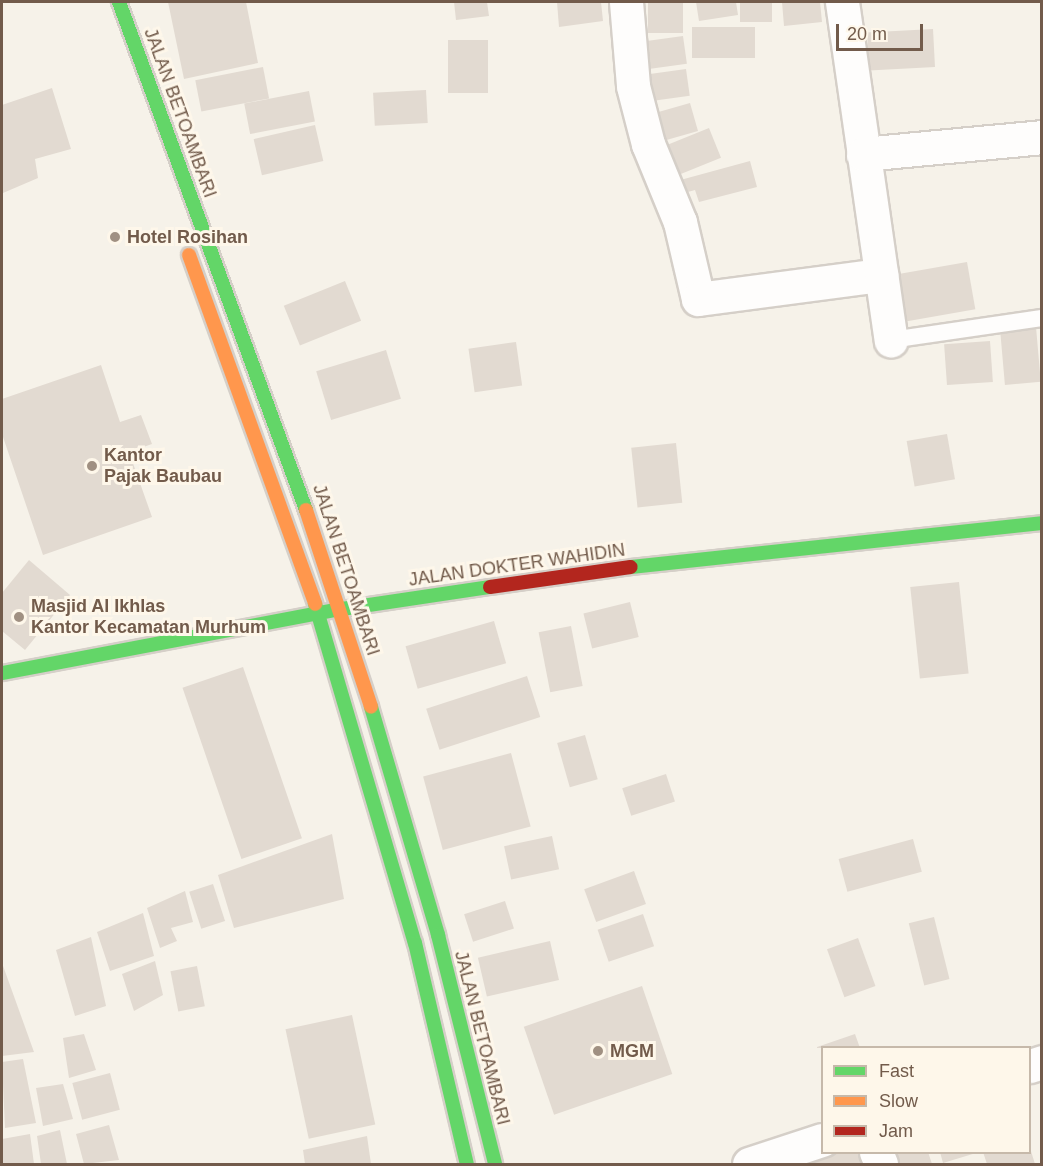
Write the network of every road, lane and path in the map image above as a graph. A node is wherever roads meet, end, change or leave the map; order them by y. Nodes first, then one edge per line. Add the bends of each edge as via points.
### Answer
1 (123, 2) edge
2 (626, 2) edge
3 (842, 2) edge
4 (1041, 137) edge
5 (863, 154) junction
6 (183, 238) dead end
7 (881, 274) junction
8 (1041, 318) edge
9 (891, 340) joint
10 (1041, 524) edge
11 (342, 609) junction
12 (319, 615) junction
13 (2, 673) edge
14 (821, 1140) edge
15 (467, 1164) edge
16 (495, 1164) edge
17 (749, 1164) edge

1 - 11 main road, JALAN BETOAMBARI
2 - 7 street via 633,86 648,144 680,222 698,299
3 - 5 street
4 - 5 street
5 - 7 street
6 - 12 main road
7 - 9 street
8 - 9 lane
10 - 11 main road, JALAN DOKTER WAHIDIN via 706,556
11 - 12 main road, JALAN DOKTER WAHIDIN
11 - 16 main road, JALAN BETOAMBARI via 438,935
12 - 13 main road, JALAN DOKTER WAHIDIN
12 - 15 main road via 415,943
14 - 17 street

